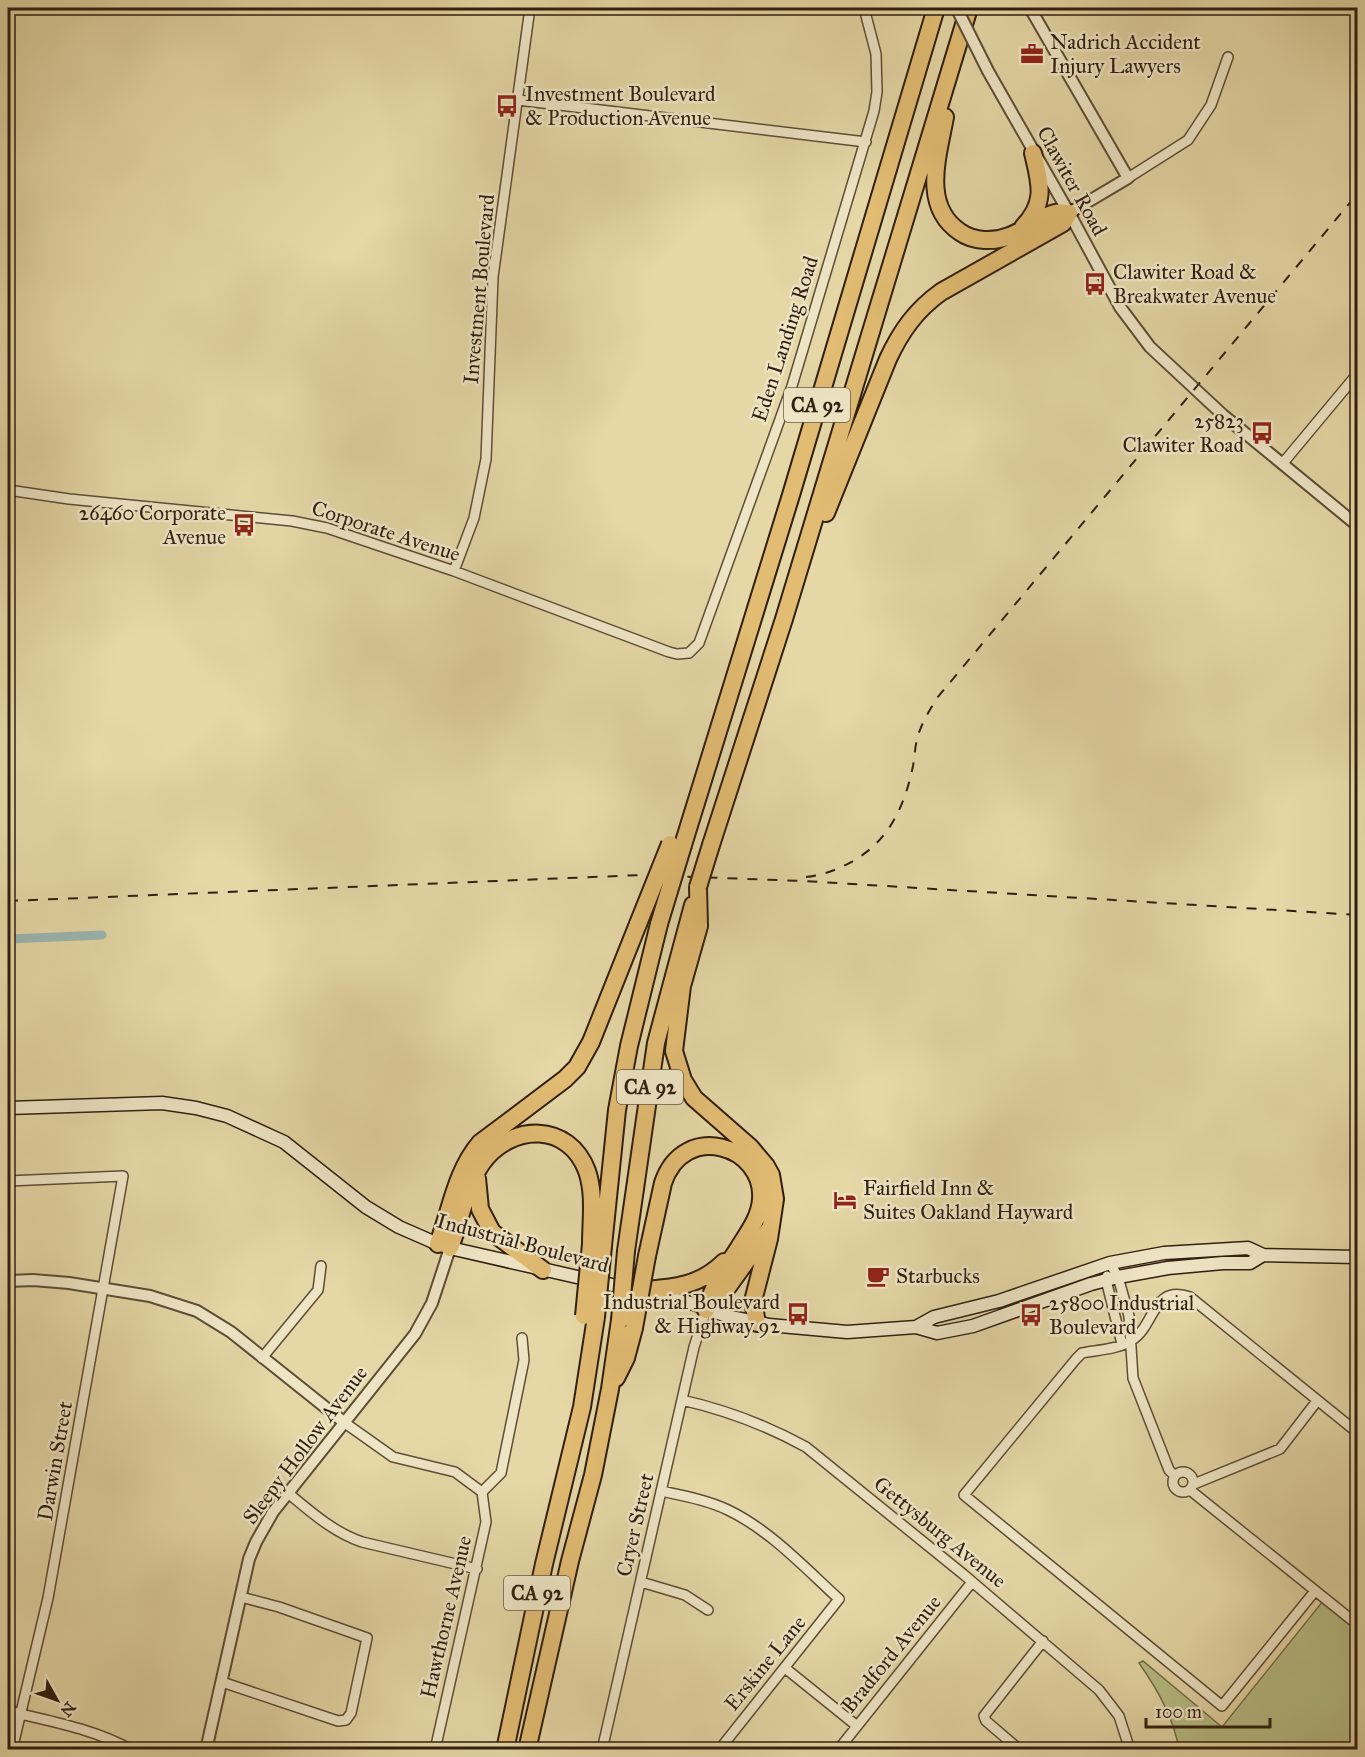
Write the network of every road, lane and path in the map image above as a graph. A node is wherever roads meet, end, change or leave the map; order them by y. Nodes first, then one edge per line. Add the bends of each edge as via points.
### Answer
1 (530, 8) edge
2 (864, 8) edge
3 (1030, 8) edge
4 (935, 9) edge
5 (961, 9) edge
6 (957, 43) junction
7 (1228, 57) dead end
8 (518, 100) junction
9 (866, 142) junction
10 (1033, 153) junction
11 (1128, 178) junction
12 (1069, 213) junction
13 (1018, 232) junction
14 (1358, 373) edge
15 (1282, 463) junction
16 (8, 490) edge
17 (1358, 526) edge
18 (454, 571) junction
19 (784, 619) junction
20 (669, 652) joint
21 (677, 845) junction
22 (693, 925) junction
23 (8, 1108) edge
24 (476, 1174) junction
25 (8, 1181) edge
26 (770, 1228) junction
27 (597, 1245) junction
28 (444, 1246) junction
29 (738, 1249) junction
30 (1263, 1255) junction
31 (1358, 1257) edge
32 (1110, 1263) junction
33 (321, 1266) dead end
34 (543, 1270) junction
35 (1112, 1279) junction
36 (8, 1281) edge
37 (105, 1289) junction
38 (631, 1291) junction
39 (1113, 1309) junction
40 (706, 1310) junction
41 (1128, 1311) junction
42 (1150, 1315) junction
43 (757, 1323) junction
44 (627, 1324) junction
45 (916, 1327) junction
46 (522, 1338) dead end
47 (1126, 1343) junction
48 (262, 1358) junction
49 (682, 1400) junction
50 (1317, 1401) junction
51 (345, 1423) junction
52 (1358, 1433) edge
53 (1175, 1476) junction
54 (1192, 1487) junction
55 (482, 1491) junction
56 (661, 1491) junction
57 (288, 1493) junction
58 (477, 1569) junction
59 (640, 1582) junction
60 (972, 1582) junction
61 (1315, 1591) junction
62 (241, 1597) junction
63 (708, 1610) dead end
64 (1358, 1625) edge
65 (1044, 1641) junction
66 (785, 1668) junction
67 (222, 1682) junction
68 (8, 1711) edge
69 (21, 1714) junction
70 (857, 1726) junction
71 (12, 1749) edge
72 (132, 1749) edge
73 (206, 1749) edge
74 (435, 1749) edge
75 (505, 1749) edge
76 (527, 1749) edge
77 (602, 1749) edge
78 (719, 1749) edge
79 (838, 1749) edge
80 (1020, 1749) edge
81 (1130, 1749) edge

1 - 8 street, Investment Boulevard
2 - 9 street, Eden Landing Road via 876,54 877,92
3 - 11 street
4 - 21 highway, CA 92 via 698,797
5 - 6 highway, CA 92
5 - 10 street, Clawiter Road, bridge via 988,71
6 - 13 highway via 934,188 937,203 943,218 965,236 998,239
6 - 19 highway, CA 92
7 - 11 street via 1211,105 1188,140
8 - 9 street
8 - 18 street, Investment Boulevard via 493,277 486,459 474,518
9 - 20 street, Eden Landing Road via 792,386 705,628 694,650 683,654
10 - 12 street, Clawiter Road
10 - 13 highway via 1041,195
11 - 12 street
12 - 13 highway via 1054,213
12 - 15 street, Clawiter Road via 1120,307 1150,347
12 - 19 highway via 1063,223 941,292 908,323 897,339 861,424 798,593
14 - 15 street
15 - 17 street, Clawiter Road
16 - 18 street, Corporate Avenue via 292,521 327,528
18 - 20 street, Corporate Avenue
19 - 22 highway, CA 92, bridge via 698,888
21 - 27 highway, CA 92, bridge via 616,1110
21 - 28 highway, bridge via 638,924 584,1057 565,1079 480,1143 470,1155 460,1175
22 - 26 highway via 674,1040 676,1059 694,1098 750,1147 771,1174 774,1193
22 - 44 highway, CA 92, bridge via 656,1042 626,1251
23 - 28 main road, Industrial Boulevard via 162,1103 226,1116 284,1142 366,1207 399,1227
24 - 27 highway via 494,1149 520,1135 539,1133 571,1145 582,1158 590,1181
24 - 28 highway
24 - 34 highway via 480,1209 492,1232
25 - 37 street, Darwin Street via 123,1176
26 - 40 highway via 720,1297
26 - 43 highway via 753,1301
27 - 75 highway, CA 92, bridge via 582,1407
28 - 34 main road, Industrial Boulevard
28 - 51 street, Sleepy Hollow Avenue via 425,1319
29 - 38 highway via 702,1280
29 - 40 highway via 711,1293
29 - 44 highway, bridge via 760,1211 758,1179 747,1162 729,1150 697,1146 675,1160 666,1173
30 - 31 main road, Industrial Boulevard
30 - 32 main road, Industrial Boulevard via 1248,1248 1164,1253
30 - 35 main road, Industrial Boulevard via 1250,1263 1168,1268
32 - 35 street
32 - 45 main road, Industrial Boulevard via 999,1301 934,1317
33 - 48 street via 318,1290
34 - 38 main road, Industrial Boulevard
35 - 39 street
35 - 41 street
35 - 45 main road, Industrial Boulevard via 973,1326 937,1333
36 - 37 street via 33,1280
37 - 48 street via 150,1296 197,1311 219,1323
37 - 69 street, Darwin Street via 48,1598
38 - 40 main road, Industrial Boulevard
39 - 41 street
39 - 47 street
40 - 43 main road, Industrial Boulevard
40 - 49 street, Cryer Street
41 - 42 street via 1138,1318
41 - 47 street
42 - 47 street via 1145,1328
42 - 50 street via 1170,1295 1190,1297
43 - 45 main road, Industrial Boulevard via 847,1332
44 - 76 highway, CA 92 via 626,1358 610,1389
46 - 55 street via 524,1360 501,1473
47 - 53 street via 1133,1378 1169,1470
47 - 61 street via 1082,1353 964,1495 1222,1706
48 - 51 street
49 - 56 street, Cryer Street
49 - 60 street, Gettysburg Avenue via 742,1416 806,1447
50 - 52 street
50 - 54 street via 1280,1449
51 - 55 street via 393,1457 456,1472
51 - 57 street, Sleepy Hollow Avenue
53 - 54 street via 1188,1473 1193,1479
53 - 54 street via 1175,1489 1182,1492
54 - 61 street
55 - 58 street, Hawthorne Avenue via 486,1522
56 - 59 street, Cryer Street
56 - 66 street, Erskine Lane via 707,1502 750,1523 839,1599
57 - 58 street via 346,1537
57 - 62 street, Sleepy Hollow Avenue via 256,1542
58 - 74 street, Hawthorne Avenue
59 - 63 street via 685,1595
59 - 77 street, Cryer Street
60 - 65 street, Gettysburg Avenue
60 - 70 street, Bradford Avenue
61 - 64 street
62 - 67 street, Sleepy Hollow Avenue
62 - 67 street via 367,1638 351,1713 342,1721
65 - 80 street via 984,1716
65 - 81 street, Gettysburg Avenue via 1110,1703 1119,1716
66 - 70 street
66 - 78 street, Erskine Lane
67 - 73 street, Sleepy Hollow Avenue
68 - 69 street
69 - 71 street, Darwin Street
69 - 72 street via 90,1731
70 - 79 street, Bradford Avenue

